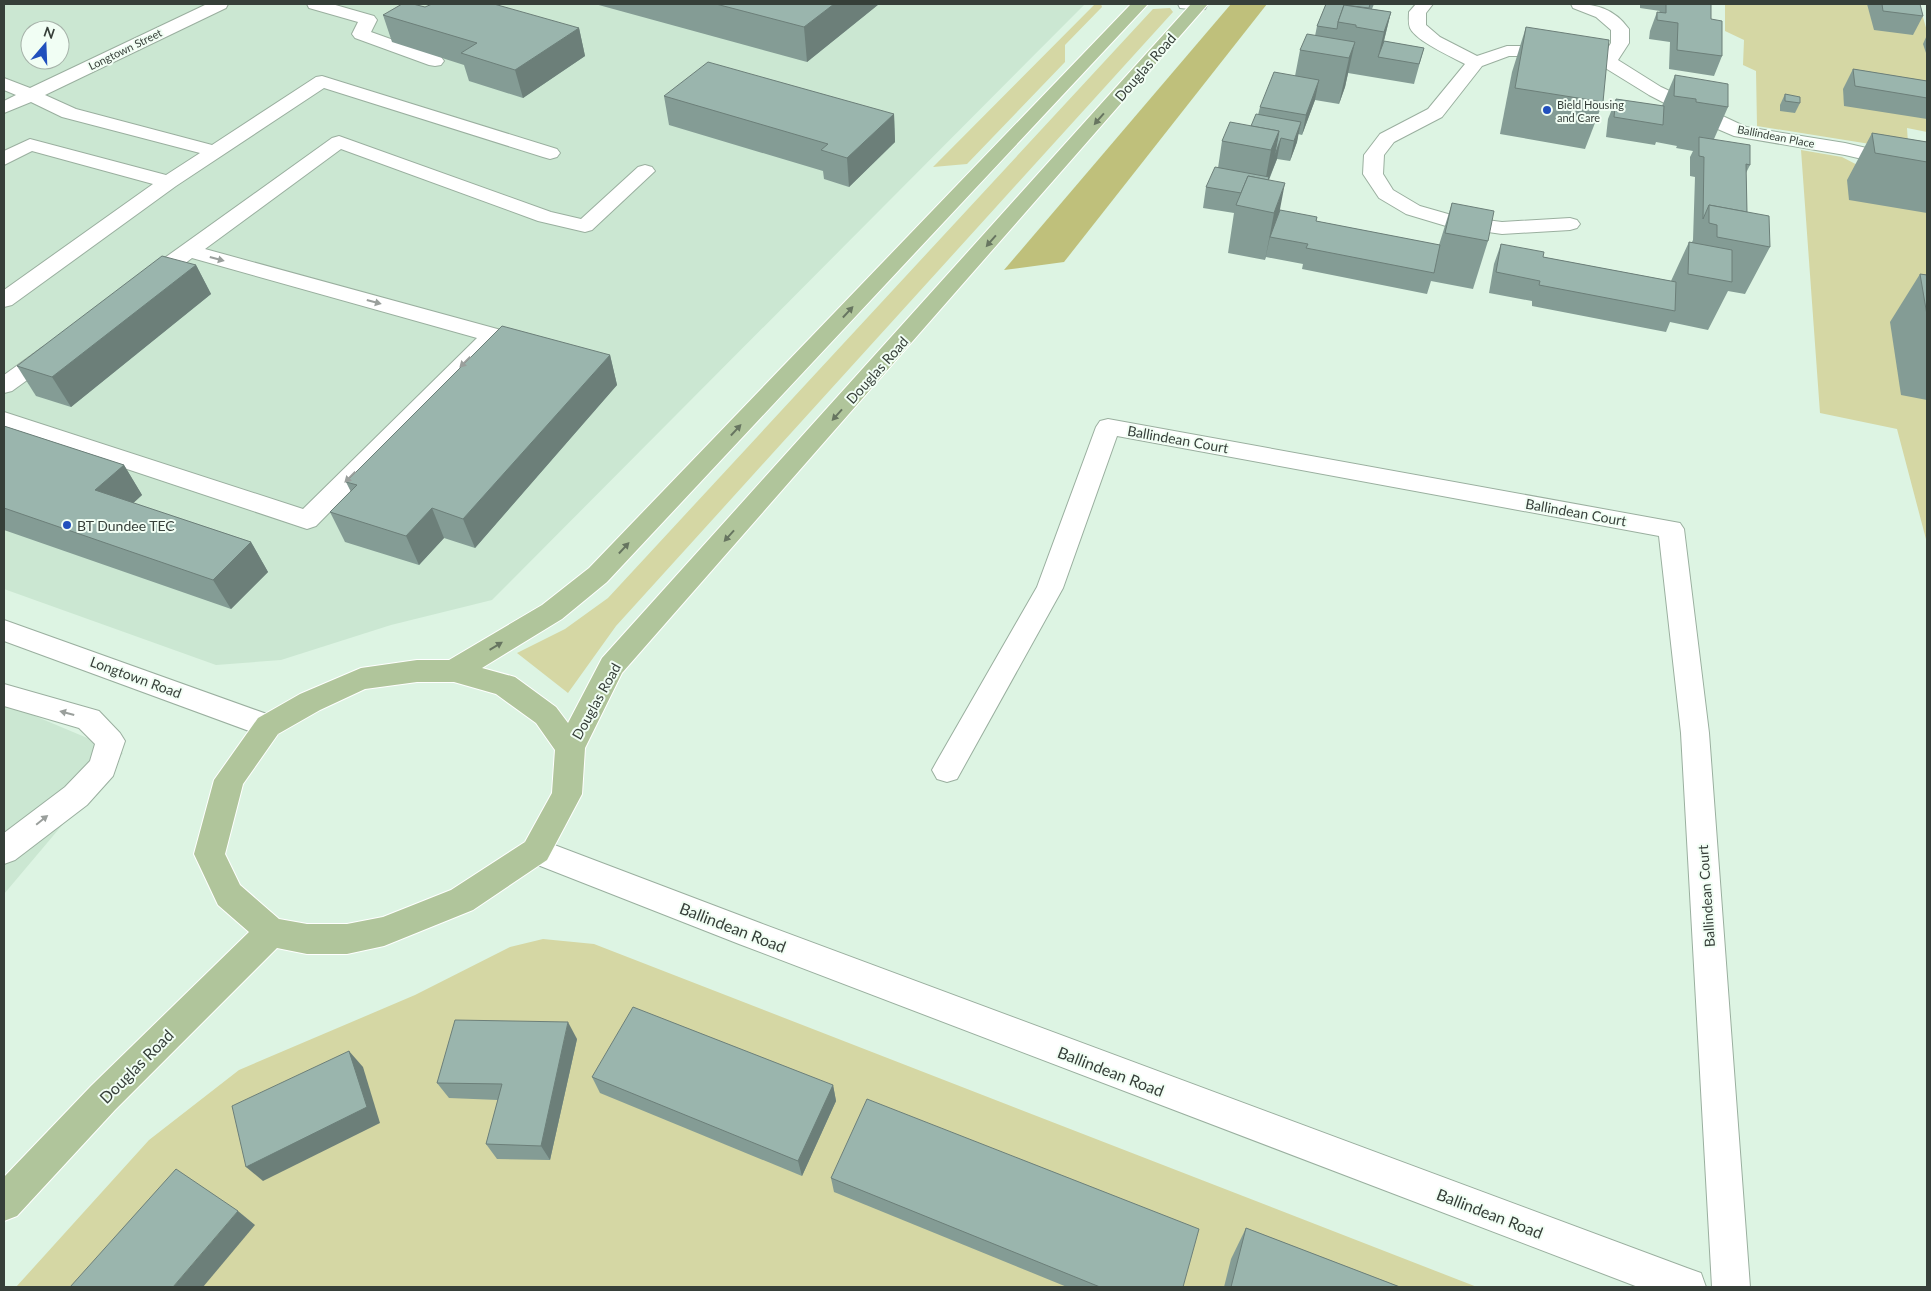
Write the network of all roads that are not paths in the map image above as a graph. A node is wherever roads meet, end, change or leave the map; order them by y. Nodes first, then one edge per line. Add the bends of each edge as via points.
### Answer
1 (220, 4) edge
2 (315, 4) edge
3 (1140, 4) edge
4 (1195, 4) edge
5 (1425, 4) edge
6 (1579, 4) edge
7 (435, 61) edge
8 (1476, 62) junction
9 (1608, 62) junction
10 (4, 82) edge
11 (31, 95) junction
12 (4, 108) edge
13 (214, 152) junction
14 (550, 153) dead end
15 (4, 158) edge
16 (1927, 168) edge
17 (645, 171) dead end
18 (169, 182) junction
19 (1570, 224) dead end
20 (189, 251) junction
21 (132, 292) edge
22 (4, 300) edge
23 (68, 339) edge
24 (4, 386) edge
25 (4, 420) edge
26 (4, 630) edge
27 (454, 671) junction
28 (4, 695) edge
29 (268, 726) junction
30 (570, 748) junction
31 (948, 770) dead end
32 (4, 851) edge
33 (536, 851) junction
34 (271, 932) junction
35 (4, 1202) edge
36 (1687, 1287) edge
37 (1731, 1287) edge

1 - 11 street, Longtown Street
2 - 7 street via 368,20 361,34
27 -> 3 main road via 552,612 598,575
4 -> 30 main road, Douglas Road via 612,666
5 - 8 street via 1417,12 1418,26 1434,41
6 - 9 street via 1602,13 1620,29 1620,43
8 - 9 street, Ballindean Place via 1507,51 1556,51
8 - 19 street via 1435,113 1387,138 1374,155 1374,174 1386,194 1413,210 1453,222 1502,228
9 - 16 street, Ballindean Place via 1655,91 1741,132 1845,149
10 - 11 street
11 - 12 street, Longtown Street
11 - 13 street via 69,113
13 - 14 street via 322,81
13 - 18 street
15 - 18 street via 30,145
17 - 20 street via 585,226 545,217 339,142
18 - 22 street
20 - 21 street
20 -> 25 street via 493,335 307,520
23 - 24 street
26 - 29 street, Longtown Road
27 - 29 main road via 417,671 361,679
27 - 30 main road via 505,685 546,715
32 -> 28 street via 76,796 103,767 110,741 89,719
29 - 34 main road via 229,780 209,854 229,895
30 - 33 main road via 567,794
31 - 37 street, Ballindean Court via 1050,588 1108,427 1670,529 1695,734
33 - 34 main road via 462,900 384,931 347,939 307,939
33 - 36 street, Ballindean Road
34 - 35 main road, Douglas Road via 103,1098

